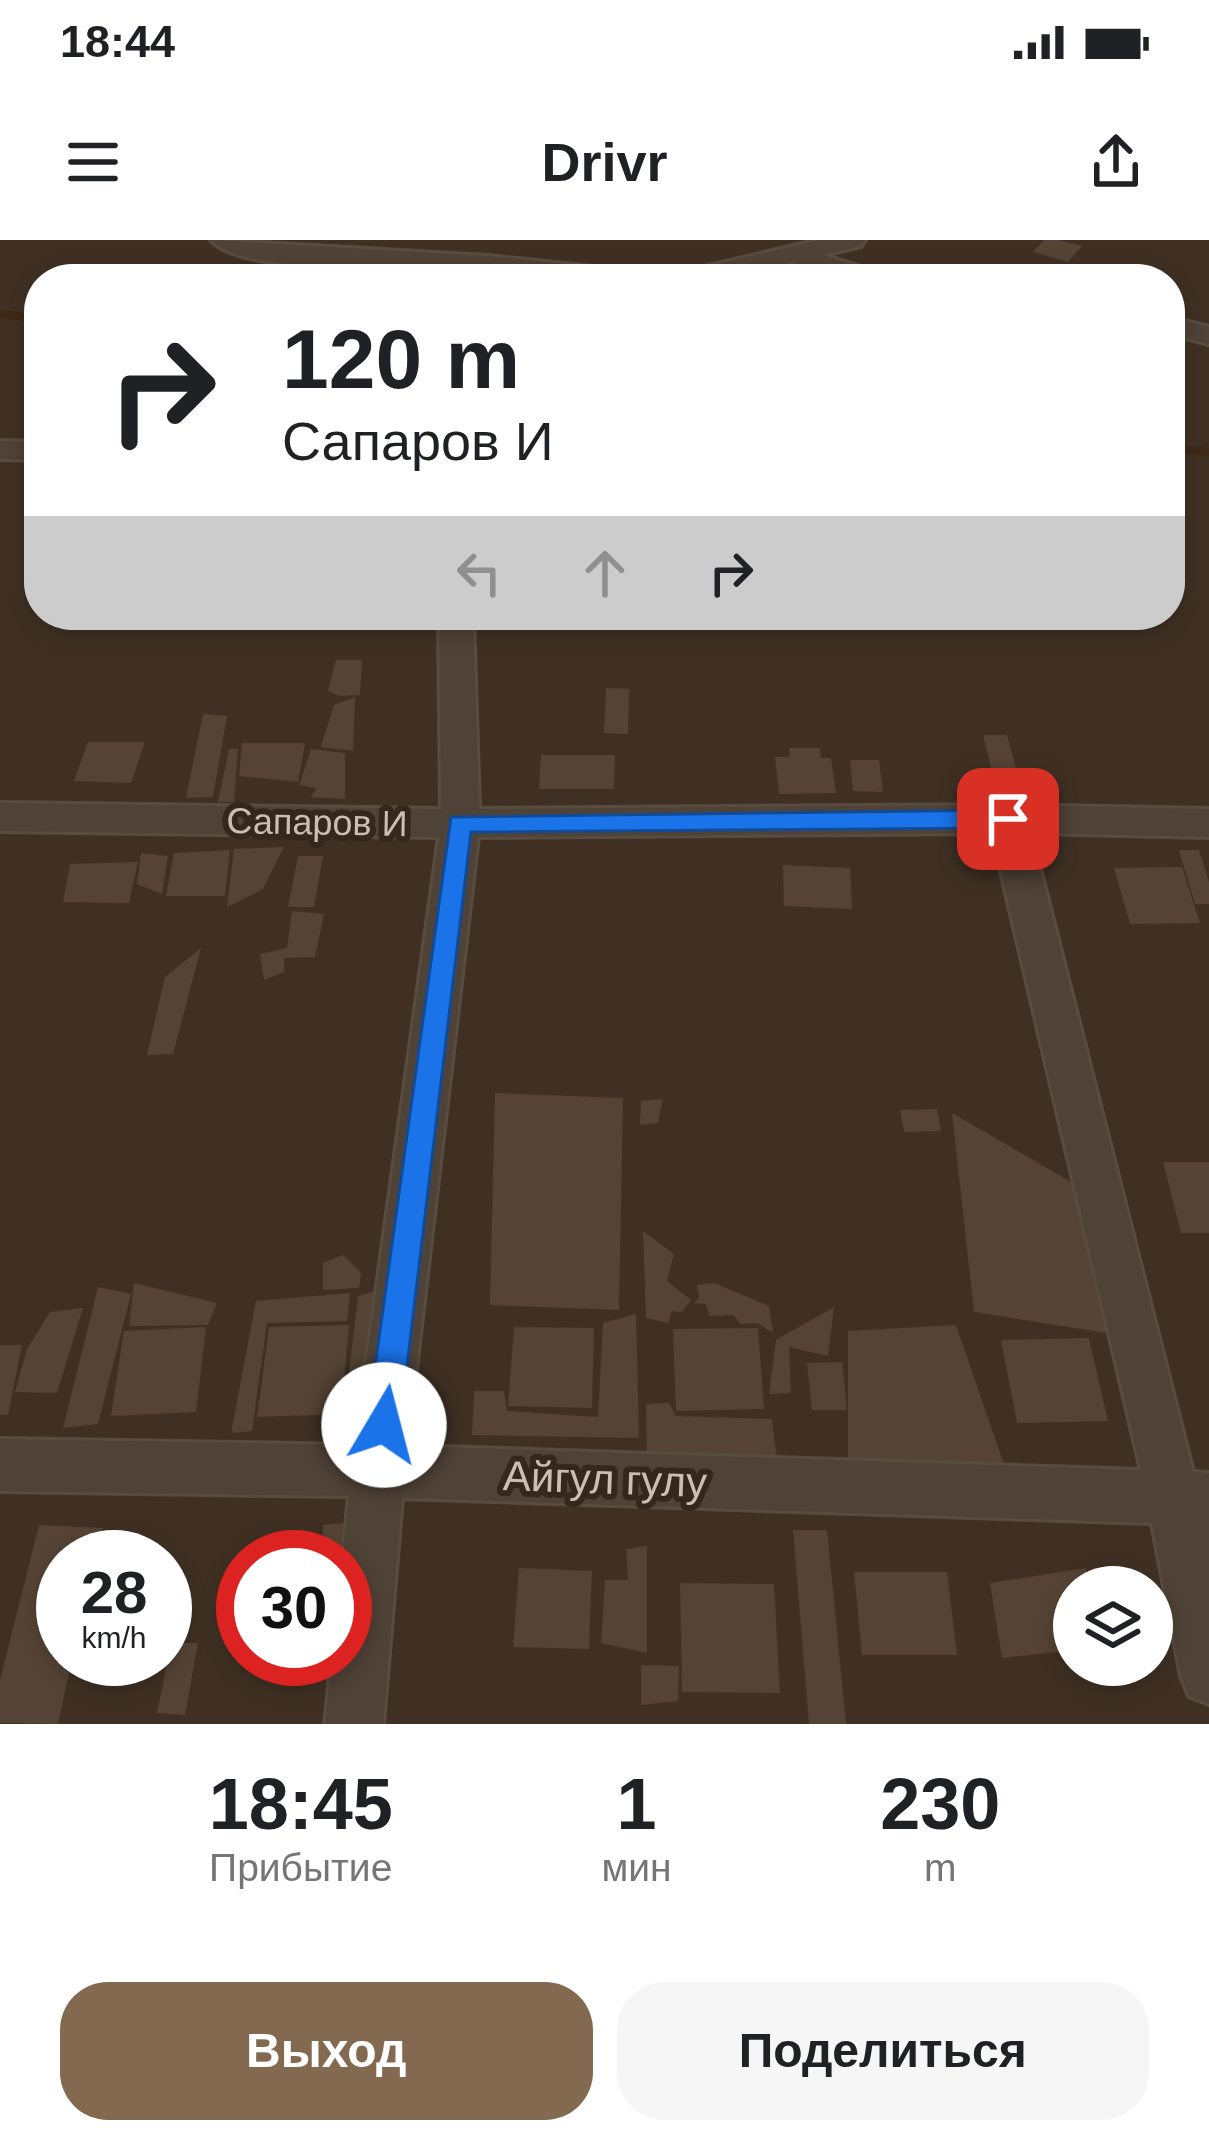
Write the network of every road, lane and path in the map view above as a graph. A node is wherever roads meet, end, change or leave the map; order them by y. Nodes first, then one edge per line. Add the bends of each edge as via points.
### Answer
1 (224, 240) edge
2 (851, 240) edge
3 (794, 254) junction
4 (458, 264) edge
5 (752, 264) edge
6 (825, 264) edge
7 (456, 630) edge
8 (0, 817) edge
9 (1008, 819) junction
10 (1209, 823) edge
11 (460, 824) junction
12 (0, 1465) edge
13 (378, 1471) junction
14 (1191, 1500) edge
15 (1209, 1676) edge
16 (354, 1724) edge

1 - 4 street via 332,259
2 - 3 street
3 - 5 street
3 - 6 street
7 - 11 street
8 - 11 street, Сапаров И
9 - 10 street, Сапаров И
9 - 11 street, Сапаров И
9 - 14 street
11 - 13 street
12 - 13 street, Айгул гулу
13 - 14 street, Айгул гулу
13 - 16 street
14 - 15 street

